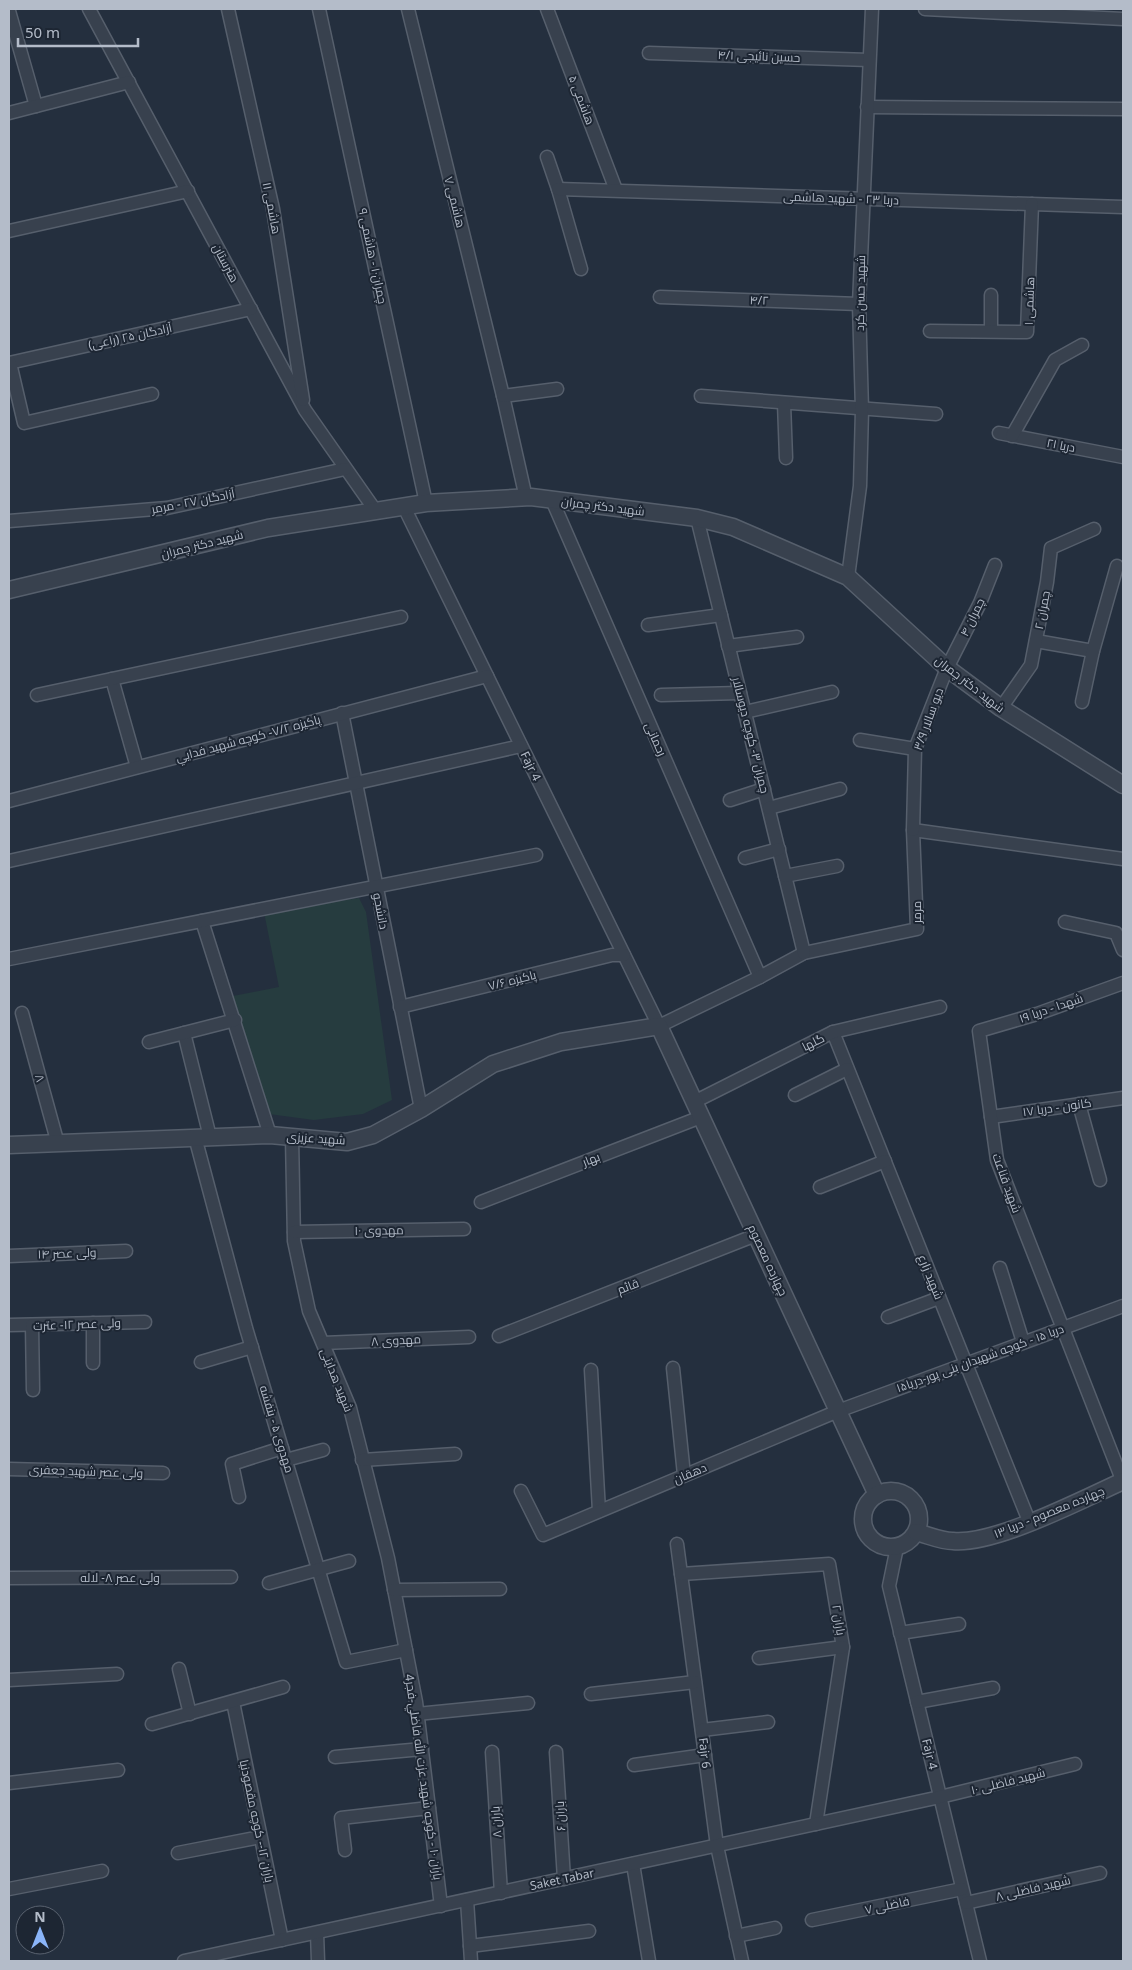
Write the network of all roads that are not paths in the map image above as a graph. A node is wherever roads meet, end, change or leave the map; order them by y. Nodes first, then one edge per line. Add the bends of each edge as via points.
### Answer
1 (90, 9) edge
2 (228, 9) edge
3 (319, 9) edge
4 (408, 9) edge
5 (548, 9) edge
6 (872, 9) edge
7 (925, 9) edge
8 (9, 11) edge
9 (1123, 19) edge
10 (649, 53) dead end
11 (869, 60) junction
12 (128, 82) junction
13 (36, 106) junction
14 (867, 107) junction
15 (1123, 109) edge
16 (9, 113) edge
17 (546, 157) dead end
18 (558, 188) junction
19 (616, 190) junction
20 (188, 192) junction
21 (863, 198) junction
22 (1032, 204) junction
23 (1123, 206) edge
24 (9, 231) edge
25 (581, 269) dead end
26 (991, 295) dead end
27 (660, 297) dead end
28 (859, 304) junction
29 (251, 309) junction
30 (930, 331) dead end
31 (991, 331) junction
32 (1082, 345) dead end
33 (10, 363) edge
34 (557, 390) dead end
35 (152, 394) dead end
36 (503, 396) junction
37 (701, 396) dead end
38 (784, 403) junction
39 (305, 410) junction
40 (862, 410) junction
41 (936, 414) dead end
42 (1123, 457) edge
43 (786, 458) dead end
44 (345, 469) junction
45 (526, 498) junction
46 (552, 500) junction
47 (426, 504) junction
48 (404, 507) junction
49 (375, 510) junction
50 (697, 518) junction
51 (9, 521) edge
52 (1094, 529) dead end
53 (995, 565) dead end
54 (1117, 566) dead end
55 (848, 577) junction
56 (9, 590) edge
57 (721, 615) junction
58 (401, 617) dead end
59 (648, 625) dead end
60 (797, 637) dead end
61 (1036, 642) junction
62 (728, 646) junction
63 (1093, 650) junction
64 (947, 668) junction
65 (487, 676) junction
66 (112, 679) junction
67 (832, 692) dead end
68 (740, 693) junction
69 (37, 695) dead end
70 (661, 695) dead end
71 (1082, 702) dead end
72 (1001, 708) junction
73 (745, 712) junction
74 (342, 713) junction
75 (860, 740) dead end
76 (521, 746) junction
77 (915, 749) junction
78 (137, 767) junction
79 (356, 782) junction
80 (1123, 785) edge
81 (764, 789) junction
82 (840, 789) dead end
83 (730, 800) dead end
84 (9, 801) edge
85 (768, 808) junction
86 (913, 830) junction
87 (779, 849) junction
88 (536, 855) dead end
89 (745, 858) dead end
90 (1123, 859) edge
91 (9, 861) edge
92 (837, 866) dead end
93 (785, 876) junction
94 (376, 887) junction
95 (202, 921) junction
96 (1065, 922) dead end
97 (1123, 950) edge
98 (804, 953) junction
99 (624, 955) junction
100 (9, 959) edge
101 (760, 977) junction
102 (1123, 983) edge
103 (400, 1007) junction
104 (940, 1007) dead end
105 (22, 1013) dead end
106 (235, 1020) junction
107 (659, 1026) junction
108 (979, 1031) joint
109 (833, 1032) junction
110 (184, 1033) junction
111 (149, 1042) dead end
112 (848, 1068) junction
113 (795, 1095) dead end
114 (1123, 1098) edge
115 (1079, 1104) junction
116 (421, 1109) junction
117 (698, 1109) junction
118 (991, 1117) junction
119 (270, 1135) junction
120 (203, 1137) junction
121 (292, 1137) junction
122 (58, 1144) junction
123 (9, 1145) edge
124 (884, 1161) junction
125 (1100, 1180) dead end
126 (820, 1187) dead end
127 (481, 1202) dead end
128 (464, 1229) dead end
129 (294, 1232) junction
130 (756, 1235) junction
131 (126, 1251) dead end
132 (9, 1256) edge
133 (1000, 1268) dead end
134 (940, 1298) junction
135 (1123, 1306) edge
136 (888, 1317) dead end
137 (145, 1322) dead end
138 (93, 1323) junction
139 (32, 1325) junction
140 (9, 1326) edge
141 (1064, 1328) junction
142 (499, 1336) dead end
143 (469, 1337) dead end
144 (1023, 1342) junction
145 (322, 1344) junction
146 (252, 1347) junction
147 (201, 1362) dead end
148 (93, 1363) dead end
149 (966, 1363) junction
150 (673, 1368) dead end
151 (591, 1370) dead end
152 (33, 1390) dead end
153 (838, 1411) junction
154 (323, 1450) dead end
155 (284, 1454) junction
156 (455, 1454) dead end
157 (362, 1460) junction
158 (9, 1469) edge
159 (163, 1474) dead end
160 (684, 1475) junction
161 (1123, 1482) edge
162 (521, 1491) dead end
163 (877, 1495) junction
164 (239, 1497) dead end
165 (599, 1511) junction
166 (1029, 1522) junction
167 (916, 1532) junction
168 (677, 1544) dead end
169 (897, 1547) junction
170 (349, 1561) dead end
171 (319, 1569) junction
172 (681, 1574) junction
173 (230, 1577) dead end
174 (9, 1578) edge
175 (269, 1583) dead end
176 (500, 1589) dead end
177 (394, 1590) junction
178 (959, 1624) dead end
179 (900, 1633) junction
180 (843, 1647) junction
181 (406, 1650) junction
182 (760, 1658) dead end
183 (179, 1669) dead end
184 (117, 1674) dead end
185 (9, 1680) edge
186 (695, 1682) junction
187 (283, 1687) dead end
188 (993, 1688) dead end
189 (591, 1694) dead end
190 (233, 1702) junction
191 (917, 1702) junction
192 (528, 1703) dead end
193 (190, 1714) junction
194 (417, 1714) junction
195 (768, 1722) dead end
196 (152, 1724) dead end
197 (702, 1730) junction
198 (422, 1749) junction
199 (492, 1752) dead end
200 (556, 1752) dead end
201 (705, 1755) junction
202 (335, 1757) dead end
203 (1075, 1764) dead end
204 (634, 1766) dead end
205 (118, 1770) dead end
206 (9, 1783) edge
207 (940, 1797) junction
208 (430, 1808) junction
209 (816, 1824) junction
210 (260, 1837) junction
211 (717, 1846) junction
212 (344, 1850) dead end
213 (178, 1853) dead end
214 (633, 1864) junction
215 (102, 1871) dead end
216 (1100, 1873) dead end
217 (564, 1879) junction
218 (9, 1889) edge
219 (962, 1889) junction
220 (501, 1892) junction
221 (467, 1900) junction
222 (966, 1903) junction
223 (441, 1906) junction
224 (812, 1920) dead end
225 (775, 1928) dead end
226 (589, 1931) dead end
227 (317, 1932) junction
228 (736, 1936) junction
229 (282, 1940) junction
230 (470, 1946) junction
231 (184, 1961) edge
232 (318, 1961) edge
233 (471, 1961) edge
234 (649, 1961) edge
235 (742, 1961) edge
236 (980, 1961) edge

1 - 12 street, هنرستان
2 - 39 street, هاشمی ۱۱ via 273,208
3 - 47 street, چمران۱۰ - هاشمی ۹
4 - 36 street, هاشمی ۷
5 - 19 street, هاشمی ۵
6 - 11 street, شهید حسن کرد
7 - 9 street
8 - 13 street
10 - 11 street, حسین نائیجی ۴/۱
11 - 14 street, شهید حسن کرد
12 - 13 street
12 - 20 street, هنرستان
13 - 16 street
14 - 15 street
14 - 21 street, شهید حسن کرد
17 - 18 street
18 - 19 street, دریا ۲۳ - شهید هاشمی
18 - 25 street
19 - 21 street, دریا ۲۳ - شهید هاشمی
20 - 24 street
20 - 29 street, هنرستان
21 - 22 street, دریا ۲۳ - شهید هاشمی
21 - 28 street, شهید حسن کرد
22 - 23 street, دریا ۲۳ - شهید هاشمی
22 - 31 street, هاشمی ۱ via 1028,332
26 - 31 street
27 - 28 street, ۴/۲
28 - 40 street, شهید حسن کرد
29 - 33 street, آزادگان ۲۵ (راعی)
29 - 39 street, هنرستان
30 - 31 street, هاشمی ۱
32 - 42 street, دریا ۲۱ via 1055,360 1005,434
33 - 35 street via 24,423
34 - 36 street
36 - 45 street, هاشمی ۷
37 - 38 street
38 - 40 street
38 - 43 street
39 - 44 street, هنرستان
40 - 41 street
40 - 55 street, شهید حسن کرد via 860,486
44 - 49 street, هنرستان
44 - 51 street, آزادگان ۲۷ - مرمر via 167,508
45 - 46 street, شهید دکتر چمران
45 - 47 street, شهید دکتر چمران
46 - 50 street, شهید دکتر چمران
46 - 101 street, رحمانی
47 - 48 street, شهید دکتر چمران
48 - 49 street, شهید دکتر چمران
48 - 65 street, Fajr 4
49 - 56 street, شهید دکتر چمران via 268,528
50 - 55 street, شهید دکتر چمران via 733,527
50 - 57 street, چمران ۳- كوچه ديوسالار
52 - 61 street, چمران ۲ via 1051,548
53 - 64 street, چمران ۴
54 - 63 street
55 - 64 street, شهید دکتر چمران
57 - 59 street
57 - 62 street, چمران ۳- كوچه ديوسالار
58 - 66 street
60 - 62 street
61 - 63 street
61 - 72 street, چمران ۲ via 1031,665
62 - 68 street, چمران ۳- كوچه ديوسالار
63 - 71 street
64 - 72 street, شهید دکتر چمران
64 - 77 street, دیو سالار ۳/۹
65 - 74 street, پاکیزه ۷/۲- كوچه شهيد فدايي
65 - 76 street, Fajr 4
66 - 69 street
66 - 78 street
67 - 73 street
68 - 70 street
68 - 73 street, چمران ۳- كوچه ديوسالار
72 - 80 street, شهید دکتر چمران
73 - 81 street, چمران ۳- كوچه ديوسالار
74 - 78 street, پاکیزه ۷/۲- كوچه شهيد فدايي
74 - 79 street, دانشجو
75 - 77 street
76 - 79 street
76 - 99 street, Fajr 4
77 - 86 street, دیو سالار ۳/۹
78 - 84 street, پاکیزه ۷/۲- كوچه شهيد فدايي
79 - 91 street
79 - 94 street, دانشجو
81 - 83 street
81 - 85 street, چمران ۳- كوچه ديوسالار
82 - 85 street
85 - 87 street, چمران ۳- كوچه ديوسالار
86 - 90 street
86 - 98 street, مرمر via 917,929
87 - 89 street
87 - 93 street, چمران ۳- كوچه ديوسالار
88 - 94 street
92 - 93 street
93 - 98 street, چمران ۳- كوچه ديوسالار
94 - 95 street
94 - 103 street, دانشجو
95 - 100 street
95 - 106 street
96 - 97 street via 1116,934
98 - 101 street, مرمر
99 - 103 street, پاکیزه ۷/۶ via 612,955
99 - 107 street, Fajr 4
101 - 107 street, مرمر
102 - 108 street, شهدا - دریا ۱۹
103 - 116 street, دانشجو
104 - 109 street, گلها
105 - 122 street, ۸
106 - 110 street
106 - 119 street
107 - 116 street, شهید عزیزی via 560,1042 494,1064
107 - 117 street, چهارده معصوم
108 - 118 street, شهید قناعت
109 - 112 street, شهید زارع
109 - 117 street, گلها
110 - 111 street
110 - 120 street, مهدوی ۵ - بنفشه
112 - 113 street
112 - 124 street, شهید زارع
114 - 115 street, کانون - دریا ۱۷
115 - 118 street, کانون - دریا ۱۷
115 - 125 street
116 - 121 street, شهید عزیزی via 373,1135 347,1142
117 - 127 street, بهار
117 - 130 street, چهارده معصوم
118 - 141 street, شهید قناعت via 997,1160
119 - 120 street, شهید عزیزی
119 - 121 street, شهید عزیزی
120 - 122 street, شهید عزیزی
120 - 146 street, مهدوی ۵ - بنفشه
121 - 129 street, شهید هدایتی
122 - 123 street, شهید عزیزی
124 - 126 street
124 - 134 street, شهید زارع
128 - 129 street, مهدوی ۱۰
129 - 145 street, شهید هدایتی via 309,1311
130 - 142 street, قائم
130 - 153 street, چهارده معصوم
131 - 132 street, ولی عصر ۱۴
133 - 144 street
134 - 136 street
134 - 149 street, شهید زارع
135 - 141 street, دریا ۱۵ - كوچه شهيدان بنی پور-دريا۱۵
137 - 138 street, ولی عصر ۱۲- عترت
138 - 139 street, ولی عصر ۱۲- عترت
138 - 148 street
139 - 140 street, ولی عصر ۱۲- عترت
139 - 152 street
141 - 144 street, دریا ۱۵ - كوچه شهيدان بنی پور-دريا۱۵
141 - 161 street, شهید قناعت
143 - 145 street, مهدوی ۸
144 - 149 street, دریا ۱۵ - كوچه شهيدان بنی پور-دريا۱۵
145 - 157 street, شهید هدایتی via 350,1408
146 - 147 street
146 - 155 street, مهدوی ۵ - بنفشه
149 - 153 street, دریا ۱۵ - كوچه شهيدان بنی پور-دريا۱۵
149 - 166 street, شهید زارع
150 - 160 street
151 - 165 street
153 - 160 street, دهقان
153 - 163 street, چهارده معصوم
154 - 155 street
155 - 164 street via 232,1464
155 - 171 street, مهدوی ۵ - بنفشه
156 - 157 street
157 - 177 street, شهید هدایتی
158 - 159 street, ولی عصر شهید جعفری
160 - 165 street, دهقان
161 - 166 street, چهارده معصوم - دریا ۱۳
162 - 165 street, دهقان via 543,1535
163 - 167 street via 894,1491 910,1499 919,1514
163 - 169 street via 865,1508 863,1525 866,1534 880,1545
166 - 167 street, چهارده معصوم - دریا ۱۳ via 975,1540 953,1542
167 - 169 street via 910,1540
168 - 172 street, Fajr 6
169 - 179 street, Fajr 4 via 889,1586
170 - 171 street
171 - 175 street
171 - 181 street, مهدوی ۵ - بنفشه via 346,1662
172 - 180 street, باران ۲ via 829,1564
172 - 186 street, Fajr 6
173 - 174 street, ولی عصر ۸- لاله
176 - 177 street
177 - 181 street, شهید هدایتی
178 - 179 street
179 - 191 street, Fajr 4
180 - 182 street
180 - 209 street, باران ۲
181 - 194 street, باران ۱۰ - كوچه شهيد عزت الله فاضلي-فجر4
183 - 193 street
184 - 185 street
186 - 189 street
186 - 197 street, Fajr 6
187 - 190 street
188 - 191 street
190 - 193 street
190 - 210 street, باران ۱۲-- كوچه مقصودنيا
191 - 207 street, Fajr 4
192 - 194 street
193 - 196 street
194 - 198 street, باران ۱۰ - كوچه شهيد عزت الله فاضلي-فجر4
195 - 197 street
197 - 201 street, Fajr 6
198 - 202 street
198 - 208 street, باران ۱۰ - كوچه شهيد عزت الله فاضلي-فجر4
199 - 220 street, باران ۸
200 - 217 street, باران ۶
201 - 204 street
201 - 211 street, Fajr 6
203 - 207 street, شهید فاضلی ۱۰
205 - 206 street
207 - 209 street, Saket Tabar
207 - 219 street, Fajr 4
208 - 212 street via 341,1818
208 - 223 street, باران ۱۰ - كوچه شهيد عزت الله فاضلي-فجر4
209 - 211 street, Saket Tabar
210 - 213 street
210 - 229 street, باران ۱۲-- كوچه مقصودنيا
211 - 214 street, Saket Tabar
211 - 228 street, Fajr 6
214 - 217 street, Saket Tabar
214 - 234 street
215 - 218 street
216 - 222 street, شهید فاضلی ۸
217 - 220 street, Saket Tabar
219 - 222 street, Fajr 4
219 - 224 street, فاضلی ۷
220 - 221 street, Saket Tabar
221 - 223 street, Saket Tabar
221 - 230 street
222 - 236 street, Fajr 4
223 - 227 street, Saket Tabar
225 - 228 street
226 - 230 street
227 - 229 street, Saket Tabar
227 - 232 street
228 - 235 street, Fajr 6
229 - 231 street, Saket Tabar
230 - 233 street

